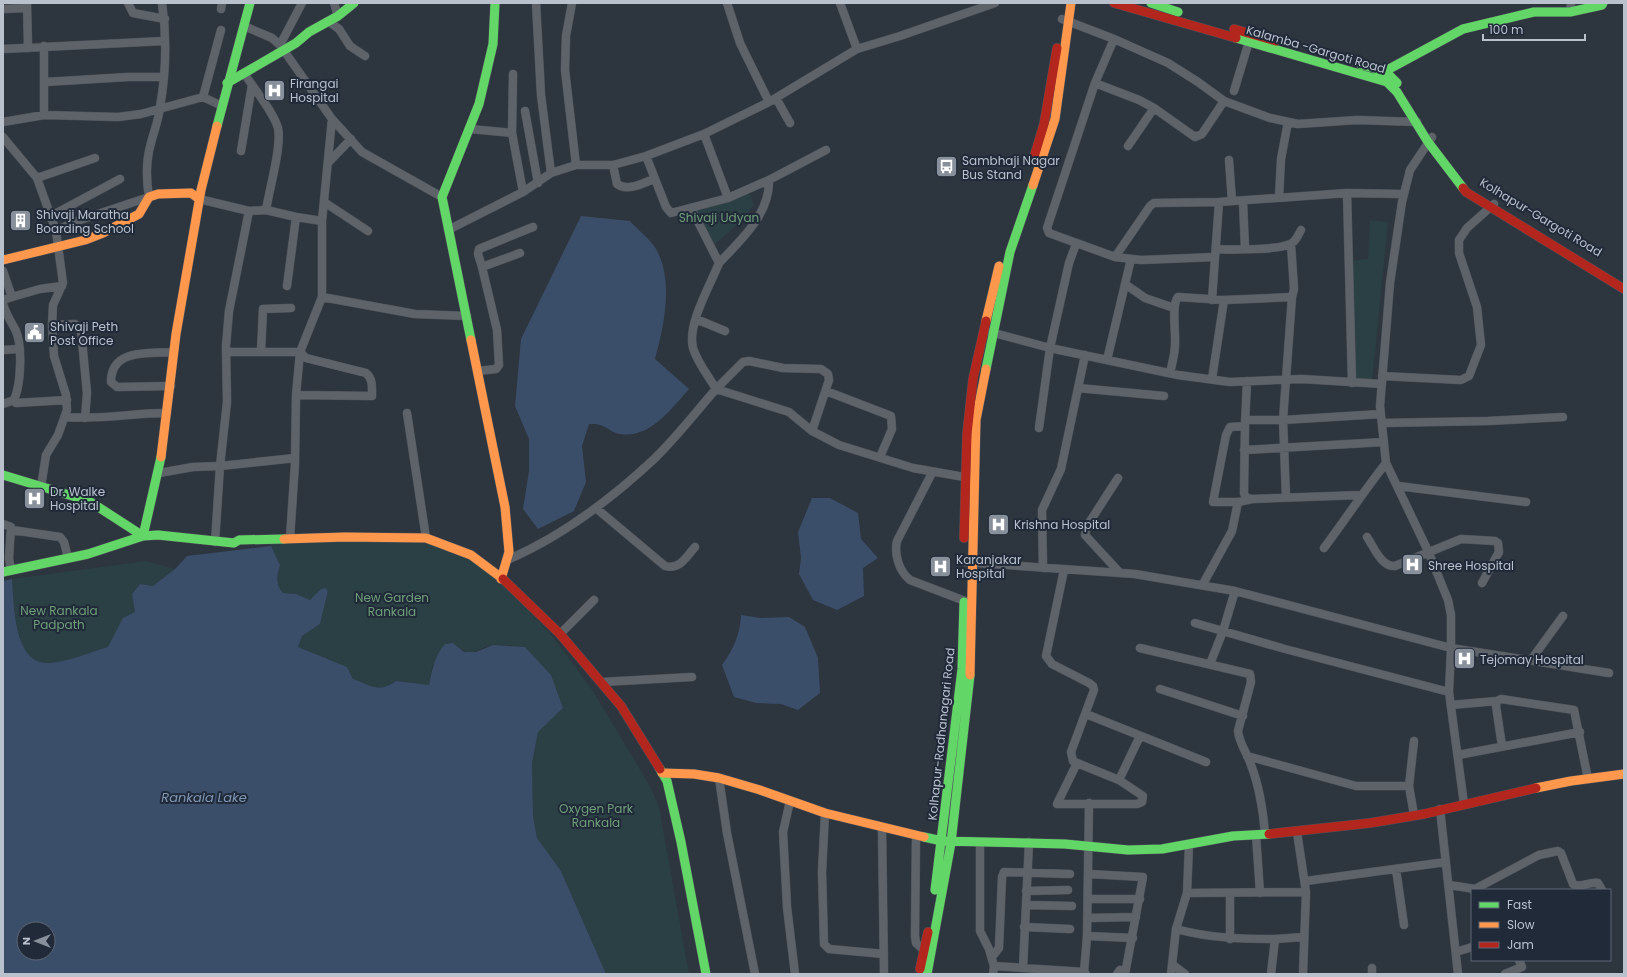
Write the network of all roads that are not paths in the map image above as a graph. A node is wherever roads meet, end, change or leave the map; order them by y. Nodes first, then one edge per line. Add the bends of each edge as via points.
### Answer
1 (128, 3) edge
2 (162, 3) edge
3 (250, 3) edge
4 (302, 3) edge
5 (334, 3) edge
6 (354, 3) edge
7 (495, 3) edge
8 (536, 3) edge
9 (572, 3) edge
10 (727, 3) edge
11 (840, 3) edge
12 (995, 3) edge
13 (1064, 3) edge
14 (1071, 3) edge
15 (1114, 3) edge
16 (1151, 3) edge
17 (1604, 3) edge
18 (27, 6) edge
19 (1570, 7) edge
20 (1548, 8) edge
21 (3, 9) edge
22 (338, 16) junction
23 (165, 19) junction
24 (328, 21) junction
25 (1065, 21) junction
26 (244, 26) junction
27 (221, 30) dead end
28 (1250, 38) junction
29 (1114, 39) junction
30 (164, 41) junction
31 (44, 46) junction
32 (282, 47) junction
33 (28, 48) junction
34 (3, 49) edge
35 (857, 49) junction
36 (365, 56) dead end
37 (1385, 72) junction
38 (244, 73) junction
39 (513, 74) dead end
40 (164, 77) junction
41 (1374, 77) junction
42 (45, 82) junction
43 (227, 83) junction
44 (1095, 83) junction
45 (252, 85) junction
46 (1234, 91) dead end
47 (203, 97) junction
48 (772, 100) junction
49 (1224, 101) junction
50 (222, 106) junction
51 (1154, 108) junction
52 (160, 109) junction
53 (525, 111) dead end
54 (44, 115) junction
55 (332, 119) junction
56 (3, 122) edge
57 (1288, 122) junction
58 (1417, 122) junction
59 (790, 123) dead end
60 (470, 129) junction
61 (512, 133) junction
62 (704, 134) junction
63 (3, 136) edge
64 (351, 140) junction
65 (1430, 140) junction
66 (1128, 146) dead end
67 (241, 150) dead end
68 (826, 150) dead end
69 (646, 156) junction
70 (95, 158) dead end
71 (1229, 160) dead end
72 (328, 163) junction
73 (576, 165) junction
74 (613, 165) junction
75 (551, 173) junction
76 (37, 178) junction
77 (120, 179) dead end
78 (654, 179) junction
79 (769, 180) junction
80 (538, 183) junction
81 (523, 192) junction
82 (1348, 193) junction
83 (1403, 194) junction
84 (149, 197) junction
85 (442, 197) junction
86 (728, 198) junction
87 (1279, 198) junction
88 (199, 199) junction
89 (1232, 201) junction
90 (1243, 201) junction
91 (324, 202) junction
92 (1219, 202) junction
93 (1492, 206) junction
94 (691, 208) junction
95 (266, 210) junction
96 (249, 211) junction
97 (51, 216) junction
98 (296, 217) junction
99 (322, 220) junction
100 (533, 227) dead end
101 (448, 230) junction
102 (1301, 230) dead end
103 (56, 231) junction
104 (368, 231) dead end
105 (1076, 244) junction
106 (1291, 244) junction
107 (58, 246) junction
108 (1245, 249) junction
109 (520, 253) dead end
110 (1216, 253) junction
111 (1115, 257) junction
112 (1131, 259) junction
113 (3, 260) edge
114 (719, 263) junction
115 (482, 267) junction
116 (3, 271) edge
117 (1624, 281) edge
118 (1125, 284) junction
119 (62, 286) junction
120 (287, 286) dead end
121 (1624, 289) edge
122 (12, 297) junction
123 (322, 297) junction
124 (1292, 297) junction
125 (3, 300) edge
126 (1212, 300) junction
127 (1224, 300) junction
128 (3, 304) edge
129 (291, 308) dead end
130 (1174, 308) junction
131 (467, 316) junction
132 (696, 319) junction
133 (52, 325) junction
134 (983, 330) junction
135 (725, 331) dead end
136 (993, 333) junction
137 (1050, 348) junction
138 (19, 349) junction
139 (3, 350) edge
140 (174, 352) junction
141 (226, 352) junction
142 (261, 352) junction
143 (300, 352) junction
144 (1085, 355) junction
145 (1107, 360) junction
146 (478, 371) junction
147 (1170, 373) junction
148 (1212, 379) junction
149 (1288, 379) junction
150 (1382, 380) junction
151 (1247, 381) junction
152 (1352, 383) junction
153 (172, 386) junction
154 (1078, 388) junction
155 (716, 389) junction
156 (826, 391) junction
157 (296, 395) junction
158 (1164, 396) dead end
159 (67, 400) junction
160 (16, 403) dead end
161 (3, 404) edge
162 (167, 413) junction
163 (407, 413) dead end
164 (1381, 414) junction
165 (66, 417) junction
166 (1563, 417) dead end
167 (85, 418) junction
168 (1283, 420) junction
169 (1245, 423) junction
170 (1382, 423) junction
171 (1039, 428) dead end
172 (812, 431) junction
173 (1384, 442) junction
174 (1284, 448) junction
175 (1244, 450) junction
176 (880, 457) junction
177 (295, 458) junction
178 (1386, 463) junction
179 (220, 466) junction
180 (932, 472) junction
181 (158, 473) junction
182 (3, 475) edge
183 (970, 478) junction
184 (1118, 478) dead end
185 (1398, 486) junction
186 (41, 487) junction
187 (1360, 495) junction
188 (1286, 497) junction
189 (1252, 499) junction
190 (1238, 502) junction
191 (1526, 502) dead end
192 (597, 508) junction
193 (3, 524) edge
194 (12, 530) junction
195 (143, 536) junction
196 (1367, 537) dead end
197 (290, 538) junction
198 (426, 538) junction
199 (214, 542) junction
200 (695, 547) dead end
201 (1324, 548) dead end
202 (1428, 551) junction
203 (68, 558) junction
204 (507, 560) junction
205 (968, 562) junction
206 (1043, 568) junction
207 (1064, 570) junction
208 (7, 571) edge
209 (1120, 573) junction
210 (501, 579) junction
211 (1482, 583) dead end
212 (1203, 584) junction
213 (1235, 591) junction
214 (594, 600) dead end
215 (964, 601) junction
216 (1563, 616) dead end
217 (1195, 623) dead end
218 (1223, 632) junction
219 (560, 634) junction
220 (1140, 648) dead end
221 (1452, 648) junction
222 (1531, 660) junction
223 (1210, 664) junction
224 (1609, 673) dead end
225 (692, 677) dead end
226 (602, 682) junction
227 (1160, 689) dead end
228 (1449, 692) junction
229 (1497, 701) junction
230 (1451, 704) junction
231 (1086, 714) junction
232 (1243, 716) junction
233 (1580, 732) junction
234 (1140, 736) junction
235 (1414, 741) dead end
236 (1502, 746) junction
237 (1458, 755) junction
238 (1247, 756) junction
239 (1206, 762) dead end
240 (1077, 763) junction
241 (662, 773) junction
242 (1624, 774) edge
243 (719, 778) junction
244 (1588, 778) junction
245 (1119, 780) junction
246 (1409, 786) junction
247 (790, 801) junction
248 (1089, 803) junction
249 (1464, 804) junction
250 (1440, 809) junction
251 (825, 814) junction
252 (1414, 815) junction
253 (882, 828) junction
254 (1297, 832) junction
255 (1261, 834) junction
256 (916, 835) junction
257 (942, 841) junction
258 (1029, 842) junction
259 (952, 843) junction
260 (980, 843) junction
261 (1088, 845) junction
262 (1189, 845) junction
263 (1446, 862) junction
264 (1396, 869) junction
265 (1027, 873) junction
266 (1070, 874) dead end
267 (1088, 874) junction
268 (1306, 881) junction
269 (1449, 885) junction
270 (1475, 889) edge
271 (1475, 889) edge
272 (1601, 889) edge
273 (1068, 890) dead end
274 (1026, 891) junction
275 (1306, 892) junction
276 (1187, 893) junction
277 (1260, 893) junction
278 (1230, 894) junction
279 (1088, 899) junction
280 (1136, 900) junction
281 (1026, 905) junction
282 (1072, 906) dead end
283 (1137, 913) junction
284 (1088, 918) junction
285 (1404, 925) dead end
286 (1024, 928) junction
287 (1070, 929) dead end
288 (1176, 929) junction
289 (1087, 936) junction
290 (1304, 937) junction
291 (1133, 938) junction
292 (1230, 939) junction
293 (1275, 939) junction
294 (1471, 946) edge
295 (924, 950) junction
296 (1456, 952) junction
297 (884, 954) junction
298 (1519, 961) edge
299 (1173, 965) junction
300 (993, 966) edge
301 (1023, 968) junction
302 (1011, 971) edge
303 (1075, 973) edge
304 (1085, 973) edge
305 (1121, 973) edge
306 (706, 974) edge
307 (755, 974) edge
308 (795, 974) edge
309 (884, 974) edge
310 (919, 974) edge
311 (927, 974) edge
312 (1171, 974) edge
313 (1185, 974) edge
314 (1271, 974) edge
315 (1303, 974) edge
316 (1458, 974) edge
317 (1505, 974) edge

1 - 23 street via 133,13
2 - 23 street
3 - 26 main road
4 - 32 street
5 - 22 street
6 - 22 main road
7 - 60 main road via 493,44 479,104
8 - 75 street via 541,95
9 - 73 street via 566,36 565,70
10 - 48 street via 740,43
11 - 35 street
12 - 35 street
13 - 25 main road
14 - 25 main road
15 - 28 main road, Kalamba -Gargoti Road
16 - 28 main road
17 - 19 main road
18 - 21 street
18 - 33 street
19 - 20 main road
20 - 37 main road via 1463,29
22 - 24 main road
23 - 30 street
24 - 32 main road via 296,43
24 - 36 street via 339,29 350,46
25 - 29 street
25 - 134 main road via 1044,124 1005,243
25 - 136 main road via 1055,119 1013,243
26 - 32 street via 272,38
26 - 43 main road
27 - 47 street
28 - 37 main road
28 - 41 main road, Kalamba -Gargoti Road
28 - 46 street
29 - 44 street
29 - 49 street via 1168,63
30 - 31 street
30 - 40 street
31 - 33 street
31 - 42 street
32 - 38 main road
32 - 55 street
33 - 34 street
35 - 48 street
37 - 41 main road
37 - 65 main road, Kolhapur-Gargoti Road via 1416,106
38 - 43 main road
38 - 45 street
39 - 61 street
40 - 42 street
40 - 52 street
41 - 58 main road, Kalamba -Gargoti Road via 1387,82 1393,88
42 - 54 street
43 - 50 main road
44 - 51 street
44 - 105 street via 1047,228 1049,233
45 - 67 street
45 - 95 street via 278,129 278,144
47 - 50 street
47 - 52 street
48 - 59 street
48 - 62 street
49 - 51 street via 1199,137 1195,137
49 - 57 street
50 - 88 main road
51 - 66 street
52 - 54 street via 118,117
52 - 84 street via 150,144 147,186
53 - 80 street
54 - 56 street
55 - 64 street
55 - 72 street
57 - 58 street
57 - 87 street via 1281,159
58 - 65 main road, Kalamba -Gargoti Road
60 - 61 street
60 - 85 main road
61 - 81 street
62 - 69 street
62 - 86 street
63 - 76 street
64 - 72 street
64 - 85 street via 362,152
65 - 83 street via 1410,170
65 - 93 main road, Kolhapur-Gargoti Road via 1473,191
68 - 79 street
69 - 74 street
69 - 78 street
70 - 76 street
71 - 89 street
72 - 91 street
73 - 74 street
73 - 75 street
74 - 78 street via 617,184 621,188
75 - 80 street
76 - 97 street
77 - 97 street
78 - 94 street via 671,213
79 - 86 street
79 - 114 street via 767,200 753,225
80 - 81 street
81 - 101 street
82 - 83 street
82 - 87 street
82 - 152 street
83 - 150 street via 1390,283
84 - 88 main road via 158,194 191,193
84 - 103 street via 74,222
84 - 107 main road via 139,214 85,240
85 - 101 main road
86 - 94 street
87 - 90 street
88 - 96 street
88 - 140 main road
89 - 90 street
89 - 92 street
90 - 108 street
91 - 99 street
91 - 104 street
92 - 110 street
92 - 111 street via 1154,203
93 - 117 main road, Kolhapur-Gargoti Road
93 - 121 main road
93 - 150 street via 1466,228 1459,240 1459,253 1477,307 1481,338 1480,352 1469,376 1461,380
94 - 114 street
95 - 96 street
95 - 98 street
96 - 141 street via 230,311
97 - 103 street
98 - 99 street
98 - 120 street
99 - 123 street
100 - 115 street via 480,249 478,254
101 - 131 main road
102 - 106 street
103 - 107 street
105 - 111 street
105 - 137 street via 1069,263
106 - 108 street
106 - 124 street via 1294,289
107 - 113 main road
107 - 119 street
108 - 110 street
109 - 115 street
110 - 112 street via 1173,260
110 - 126 street
111 - 112 street
112 - 118 street
114 - 132 street
115 - 146 street via 497,330 500,365 496,369
116 - 122 street
118 - 130 street via 1145,298
118 - 145 street
119 - 122 street
119 - 133 street via 53,305
122 - 125 street
123 - 131 street via 414,314
123 - 143 street
124 - 127 street
124 - 149 street
126 - 127 street
126 - 130 street via 1178,297
127 - 148 street
128 - 138 street via 8,319 16,329
129 - 142 street via 262,309
130 - 147 street via 1175,346
131 - 146 main road
132 - 135 street
132 - 155 street via 692,333 694,350
133 - 159 street via 54,356
133 - 167 street via 75,324 81,330 87,393
134 - 136 street
134 - 183 main road via 973,379 967,434
136 - 137 street
136 - 183 main road via 976,420
137 - 144 street
137 - 171 street
138 - 139 street
138 - 161 street via 21,366 18,391 14,400
140 - 153 main road
140 - 153 street via 126,357 112,368 111,375 111,382 117,387
141 - 142 street
141 - 179 street via 227,402
142 - 143 street
143 - 157 street
143 - 157 street via 306,358 366,372 370,376 372,396
144 - 145 street
144 - 154 street
145 - 147 street
146 - 204 main road via 504,507 509,552
147 - 148 street
148 - 151 street
149 - 151 street
149 - 152 street
149 - 168 street
150 - 152 street
150 - 164 street
151 - 169 street
153 - 162 main road
154 - 158 street
154 - 206 street via 1061,469 1042,510
155 - 156 street via 743,362 749,361 774,367 821,369 828,374
155 - 172 street via 789,412
155 - 192 street via 654,459
156 - 172 street
156 - 176 street via 891,416 892,429
157 - 177 street
159 - 160 street
159 - 165 street
162 - 167 street
162 - 181 main road
163 - 198 street
164 - 168 street
164 - 170 street
165 - 167 street
165 - 186 street via 46,455
166 - 170 street
168 - 169 street
168 - 174 street
169 - 175 street
169 - 190 street via 1227,431 1213,502
170 - 173 street
172 - 176 street via 839,445
173 - 174 street
173 - 178 street
174 - 175 street
174 - 188 street
175 - 189 street via 1244,493 1246,498
176 - 180 street
177 - 179 street
177 - 197 street
178 - 185 street
178 - 187 street
179 - 181 street via 193,467
179 - 199 street
180 - 183 street
180 - 215 street via 897,541 895,550 900,568 910,580
181 - 195 main road
182 - 186 main road
183 - 205 main road
183 - 205 main road, Kolhapur-Radhanagari Road via 965,495
184 - 209 street via 1087,526 1085,535
185 - 191 street
185 - 202 street
186 - 195 main road via 89,501 116,516
187 - 188 street
187 - 201 street
188 - 189 street
189 - 190 street
190 - 212 street via 1232,531
192 - 200 street via 665,566 678,566
192 - 204 street via 539,544
193 - 194 street
194 - 203 street via 60,537
194 - 208 street
195 - 199 main road via 158,535
195 - 203 main road
196 - 202 street via 1384,563 1390,566
197 - 198 main road
197 - 199 main road via 239,540 234,543
198 - 210 main road via 471,555
202 - 211 street via 1461,539 1495,541 1498,543 1499,552
202 - 221 street via 1450,607
203 - 208 main road
204 - 210 main road
205 - 206 street
205 - 215 main road, Kolhapur-Radhanagari Road
205 - 259 main road via 972,661
206 - 207 street
207 - 209 street
207 - 231 street via 1046,656 1052,664 1093,686 1094,695
209 - 212 street
210 - 219 main road
212 - 213 street
213 - 218 street
213 - 221 street
214 - 219 street
215 - 257 main road, Kolhapur-Radhanagari Road via 962,669
216 - 222 street
217 - 218 street
218 - 223 street
218 - 228 street
219 - 226 main road
220 - 223 street
221 - 222 street
221 - 228 street
222 - 224 street
223 - 232 street via 1250,674 1251,682
225 - 226 street
226 - 241 main road via 621,706
227 - 232 street
228 - 230 street
229 - 230 street
229 - 233 street via 1506,699 1570,709 1576,714
229 - 236 street
230 - 237 street
231 - 234 street
231 - 240 street via 1071,752 1073,760
232 - 238 street via 1238,730
233 - 236 street
233 - 244 street
234 - 239 street
234 - 245 street
235 - 246 street
236 - 237 street
237 - 249 street
238 - 246 street via 1356,786
238 - 255 street via 1262,800
240 - 245 street
240 - 248 street via 1057,804
241 - 243 main road
241 - 306 main road via 669,790 681,842
242 - 244 main road
243 - 247 main road
243 - 307 street via 727,833
244 - 249 main road
245 - 248 street via 1143,796 1141,804
246 - 252 street
247 - 251 main road
247 - 308 street via 783,832 787,907
248 - 261 street
249 - 250 main road
250 - 252 main road
250 - 263 street
251 - 253 main road
251 - 297 street via 822,872 824,944 829,949
252 - 254 main road
253 - 256 main road
253 - 297 street
254 - 255 main road
254 - 268 street
255 - 262 main road via 1233,836
255 - 277 street
256 - 257 main road
256 - 295 street via 915,936 916,942
257 - 259 main road
257 - 295 main road, Kolhapur-Radhanagari Road via 933,909
258 - 260 main road
258 - 261 main road
258 - 265 street
259 - 260 main road
259 - 311 main road
260 - 300 street via 980,931 990,949
261 - 262 main road via 1128,850
261 - 267 street
262 - 276 street
263 - 264 street
263 - 269 street
264 - 268 street
264 - 285 street
265 - 266 street
265 - 274 street
265 - 300 street via 1002,874 999,948
267 - 279 street
267 - 280 street via 1143,877
268 - 275 street
269 - 270 street
269 - 296 street
271 - 272 street via 1535,857 1558,851 1573,884 1580,886 1595,882
273 - 274 street
274 - 281 street
275 - 277 street
275 - 290 street
276 - 278 street
276 - 288 street
277 - 278 street
278 - 292 street
279 - 280 street
279 - 284 street
280 - 283 street
281 - 282 street
281 - 286 street
283 - 284 street
283 - 291 street
284 - 289 street
286 - 287 street
286 - 301 street
288 - 292 street via 1201,936
288 - 299 street
289 - 291 street
289 - 304 street
290 - 293 street
290 - 315 street
291 - 305 street
292 - 293 street
293 - 314 street
294 - 296 street
295 - 310 main road, Kolhapur-Radhanagari Road
296 - 316 street
297 - 309 street
298 - 317 street via 1522,967
299 - 312 street
299 - 313 street
300 - 302 street
301 - 302 street
301 - 303 street
303 - 304 street

